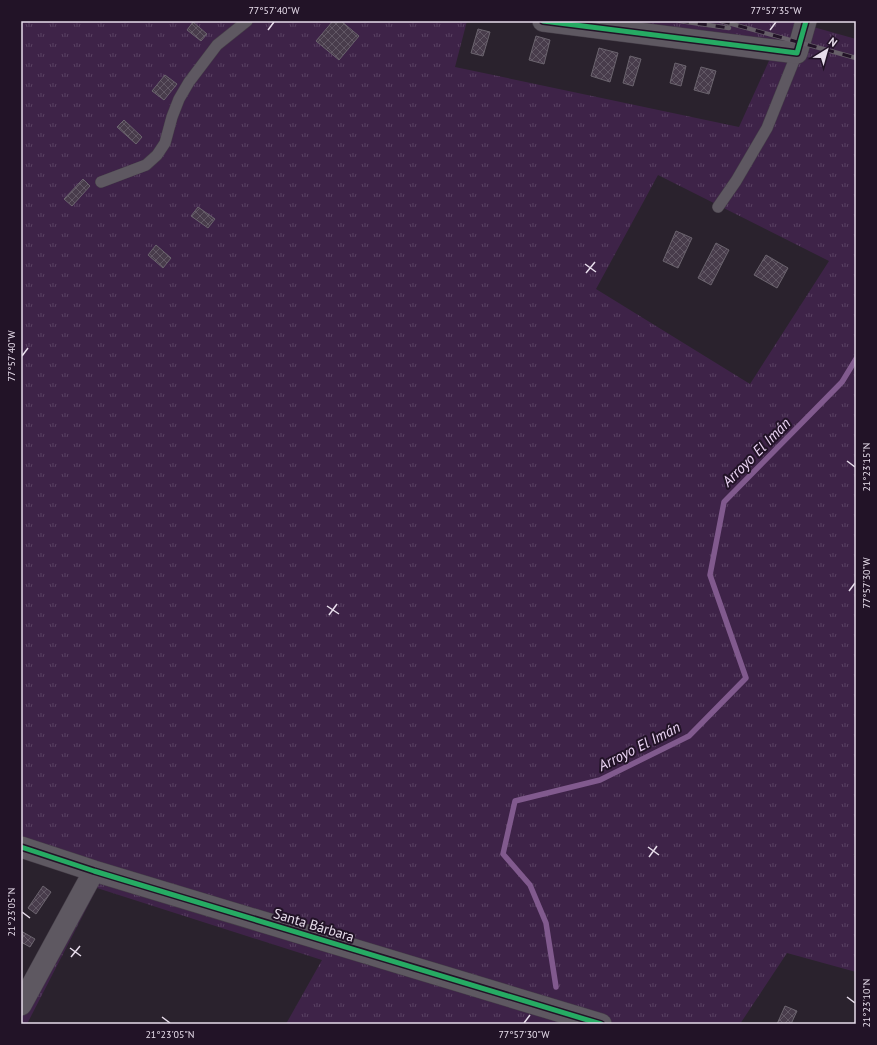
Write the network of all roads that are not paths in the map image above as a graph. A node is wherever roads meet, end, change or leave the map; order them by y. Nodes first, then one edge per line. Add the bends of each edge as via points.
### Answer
1 (247, 21) edge
2 (543, 21) edge
3 (806, 21) edge
4 (797, 53) junction
5 (102, 182) dead end
6 (718, 207) dead end
7 (21, 847) edge
8 (94, 871) junction
9 (21, 1005) edge
10 (601, 1024) edge

1 - 5 lane via 217,46 189,82 172,116 165,143 157,155 146,165
2 - 4 street
3 - 4 street
4 - 6 lane via 767,128
7 - 8 street, Santa Bárbara
8 - 9 street
8 - 10 street, Santa Bárbara

